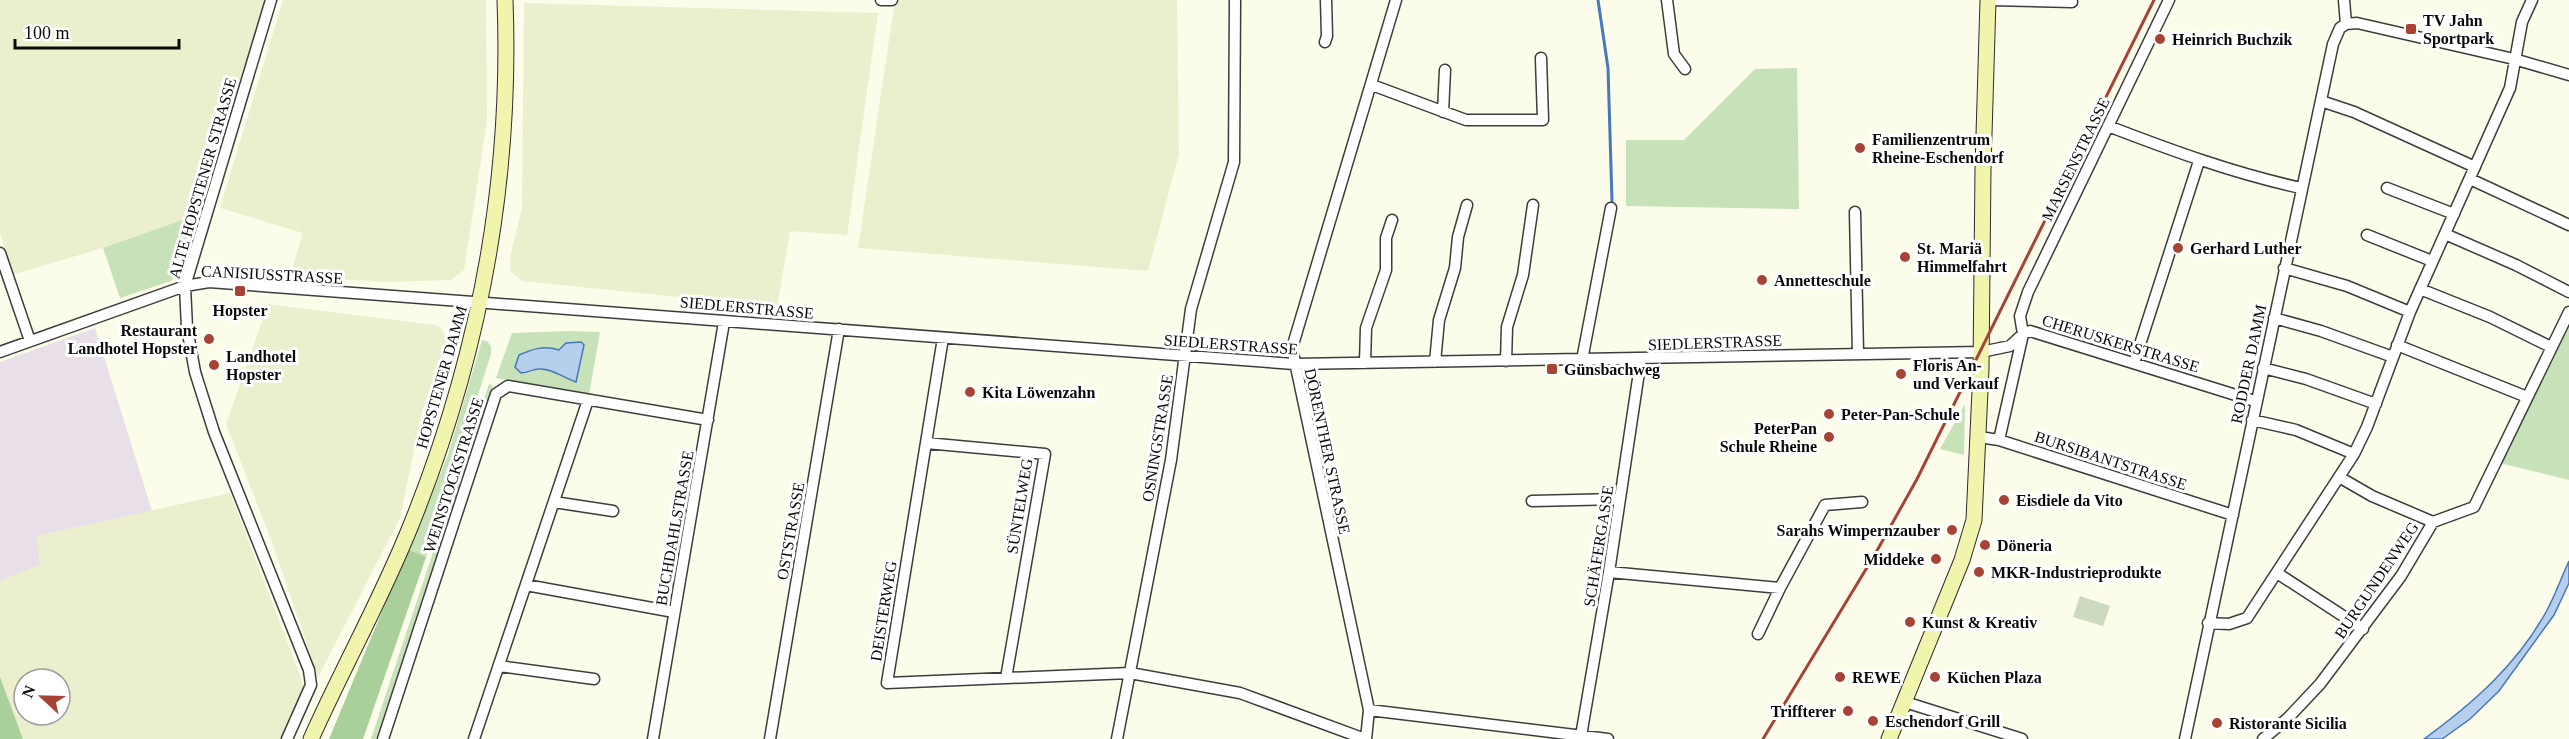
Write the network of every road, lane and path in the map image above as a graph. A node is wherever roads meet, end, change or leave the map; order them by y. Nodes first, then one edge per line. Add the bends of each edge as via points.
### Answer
1 (271, 0) edge
2 (505, 0) edge
3 (881, 0) edge
4 (892, 0) edge
5 (1235, 0) edge
6 (1326, 0) edge
7 (1396, 0) edge
8 (1667, 0) edge
9 (1989, 0) edge
10 (2169, 0) edge
11 (2344, 0) edge
12 (2532, 0) edge
13 (2072, 2) dead end
14 (2346, 24) junction
15 (1325, 42) dead end
16 (1540, 58) dead end
17 (2514, 59) junction
18 (1685, 69) dead end
19 (1444, 70) dead end
20 (2569, 75) edge
21 (1372, 85) junction
22 (2321, 101) junction
23 (1443, 112) junction
24 (2108, 126) junction
25 (2199, 161) junction
26 (2475, 167) junction
27 (2470, 179) junction
28 (2301, 188) junction
29 (2387, 188) dead end
30 (1467, 205) dead end
31 (1533, 205) dead end
32 (1611, 208) dead end
33 (1855, 212) dead end
34 (2454, 214) junction
35 (1392, 220) dead end
36 (2569, 225) edge
37 (2445, 234) junction
38 (2367, 235) dead end
39 (0, 253) edge
40 (2432, 261) junction
41 (2284, 268) junction
42 (185, 286) junction
43 (2420, 289) junction
44 (2569, 292) edge
45 (481, 302) junction
46 (2410, 312) junction
47 (2569, 312) edge
48 (2274, 318) junction
49 (724, 322) junction
50 (840, 329) junction
51 (2023, 334) junction
52 (943, 338) junction
53 (30, 341) junction
54 (2397, 345) junction
55 (2551, 347) junction
56 (0, 352) edge
57 (1981, 352) junction
58 (1858, 354) junction
59 (1184, 357) junction
60 (2393, 357) junction
61 (1641, 359) junction
62 (1582, 360) junction
63 (1506, 361) junction
64 (1435, 362) junction
65 (1365, 363) junction
66 (2134, 363) junction
67 (1294, 364) junction
68 (2263, 368) junction
69 (2527, 397) junction
70 (588, 400) junction
71 (2255, 401) junction
72 (2376, 404) junction
73 (708, 420) junction
74 (2252, 420) junction
75 (1979, 437) junction
76 (1999, 440) junction
77 (926, 443) junction
78 (2354, 454) junction
79 (2339, 477) junction
80 (1620, 499) junction
81 (1532, 501) dead end
82 (554, 502) junction
83 (1862, 502) dead end
84 (613, 511) dead end
85 (2233, 515) junction
86 (2433, 522) junction
87 (1609, 572) junction
88 (2277, 573) junction
89 (526, 585) junction
90 (1780, 588) junction
91 (674, 612) junction
92 (2208, 623) junction
93 (2363, 629) junction
94 (1758, 634) dead end
95 (499, 666) junction
96 (1130, 673) junction
97 (1006, 678) junction
98 (594, 679) dead end
99 (1905, 702) junction
100 (1369, 710) junction
101 (1545, 736) edge
102 (1581, 736) junction
103 (287, 739) edge
104 (311, 739) edge
105 (383, 739) edge
106 (474, 739) edge
107 (653, 739) edge
108 (770, 739) edge
109 (1117, 739) edge
110 (1366, 739) edge
111 (1608, 739) edge
112 (1889, 739) edge
113 (2022, 739) edge
114 (2184, 739) edge
115 (2263, 739) edge

1 - 42 street, ALTE HOPSTENER STRASSE
2 - 45 main road, HOPSTENER DAMM via 502,160
3 - 4 street
5 - 59 street, OSNINGSTRASSE via 1234,162 1191,309
6 - 15 street
7 - 21 street, DÖRENTHER STRASSE
8 - 18 street via 1674,54
9 - 13 street
9 - 57 main road
10 - 24 street, MARSENSTRASSE
11 - 14 street
12 - 17 street via 2522,22
14 - 17 street via 2357,23
14 - 22 street, RODDER DAMM via 2336,36
16 - 23 street via 1543,120 1466,120
17 - 20 street
17 - 26 street via 2510,88
19 - 23 street
21 - 23 street
21 - 67 street, DÖRENTHER STRASSE via 1295,333
22 - 26 street
22 - 28 street, RODDER DAMM
24 - 25 street
24 - 51 street, MARSENSTRASSE via 2028,292 2020,316
25 - 28 street
25 - 66 street
26 - 27 street
27 - 34 street
27 - 36 street
28 - 41 street, RODDER DAMM
29 - 34 street
30 - 64 street via 1455,268 1439,320
31 - 63 street via 1523,275 1507,327
32 - 62 street
33 - 58 street
34 - 37 street
35 - 65 street via 1386,238 1386,270 1366,328
37 - 40 street
37 - 44 street
38 - 40 street
39 - 53 street
40 - 43 street
41 - 46 street via 2347,286
41 - 48 street, RODDER DAMM
42 - 45 street, CANISIUSSTRASSE via 209,282
42 - 53 street, CANISIUSSTRASSE
42 - 103 street, ALTE HOPSTENER STRASSE via 195,372 214,432 309,670 311,685
43 - 46 street
43 - 55 street
45 - 49 street, SIEDLERSTRASSE
45 - 104 main road, HOPSTENER DAMM via 449,420 411,525
46 - 54 street
47 - 55 street, BURGUNDENWEG
48 - 60 street
48 - 68 street, RODDER DAMM
49 - 50 street, SIEDLERSTRASSE
49 - 73 street, BUCHDAHLSTRASSE
50 - 52 street, SIEDLERSTRASSE
50 - 108 street, OSTSTRASSE
51 - 57 street, CHERUSKERSTRASSE via 2010,346
51 - 66 street, CHERUSKERSTRASSE via 2031,331
51 - 76 street, MARSENSTRASSE
52 - 59 street, SIEDLERSTRASSE
52 - 77 street, DEISTERWEG
53 - 56 street, CANISIUSSTRASSE
54 - 60 street
54 - 69 street
55 - 69 street, BURGUNDENWEG
57 - 58 street, SIEDLERSTRASSE
57 - 75 main road
58 - 61 street, SIEDLERSTRASSE
59 - 67 street, SIEDLERSTRASSE
59 - 96 street, OSNINGSTRASSE via 1171,460
60 - 72 street
61 - 62 street, SIEDLERSTRASSE
61 - 80 street, SCHÄFERGASSE
62 - 63 street, SIEDLERSTRASSE
63 - 64 street, SIEDLERSTRASSE
64 - 65 street, SIEDLERSTRASSE
65 - 67 street, SIEDLERSTRASSE
66 - 71 street, CHERUSKERSTRASSE
67 - 100 street, DÖRENTHER STRASSE
68 - 71 street, RODDER DAMM
68 - 72 street
69 - 86 street, BURGUNDENWEG via 2474,507
70 - 73 street, WEINSTOCKSTRASSE
70 - 82 street
70 - 105 street, WEINSTOCKSTRASSE via 508,386 496,394
71 - 74 street, RODDER DAMM
72 - 78 street
73 - 91 street, BUCHDAHLSTRASSE
74 - 78 street via 2296,430
74 - 85 street, RODDER DAMM
75 - 76 street, BURSIBANTSTRASSE
75 - 99 main road via 1974,520
76 - 85 street, BURSIBANTSTRASSE
77 - 97 street, SÜNTELWEG via 1045,454
77 - 97 street, DEISTERWEG via 887,683
78 - 79 street
79 - 86 street
79 - 88 street
80 - 81 street
80 - 87 street, SCHÄFERGASSE
82 - 84 street
82 - 89 street
83 - 90 street via 1825,505
85 - 92 street, RODDER DAMM
86 - 93 street, BURGUNDENWEG
87 - 90 street
87 - 102 street, SCHÄFERGASSE
88 - 92 street via 2247,618 2229,624
88 - 93 street
89 - 91 street
89 - 95 street
90 - 94 street
91 - 107 street, BUCHDAHLSTRASSE
92 - 114 street, RODDER DAMM
93 - 115 street, BURGUNDENWEG via 2320,684
95 - 98 street
95 - 106 street
96 - 97 street, DEISTERWEG
96 - 109 street, OSNINGSTRASSE
96 - 110 street, DEISTERWEG via 1240,693
99 - 112 main road
99 - 113 street
100 - 101 street
100 - 110 street, DÖRENTHER STRASSE
101 - 102 street
102 - 111 street

